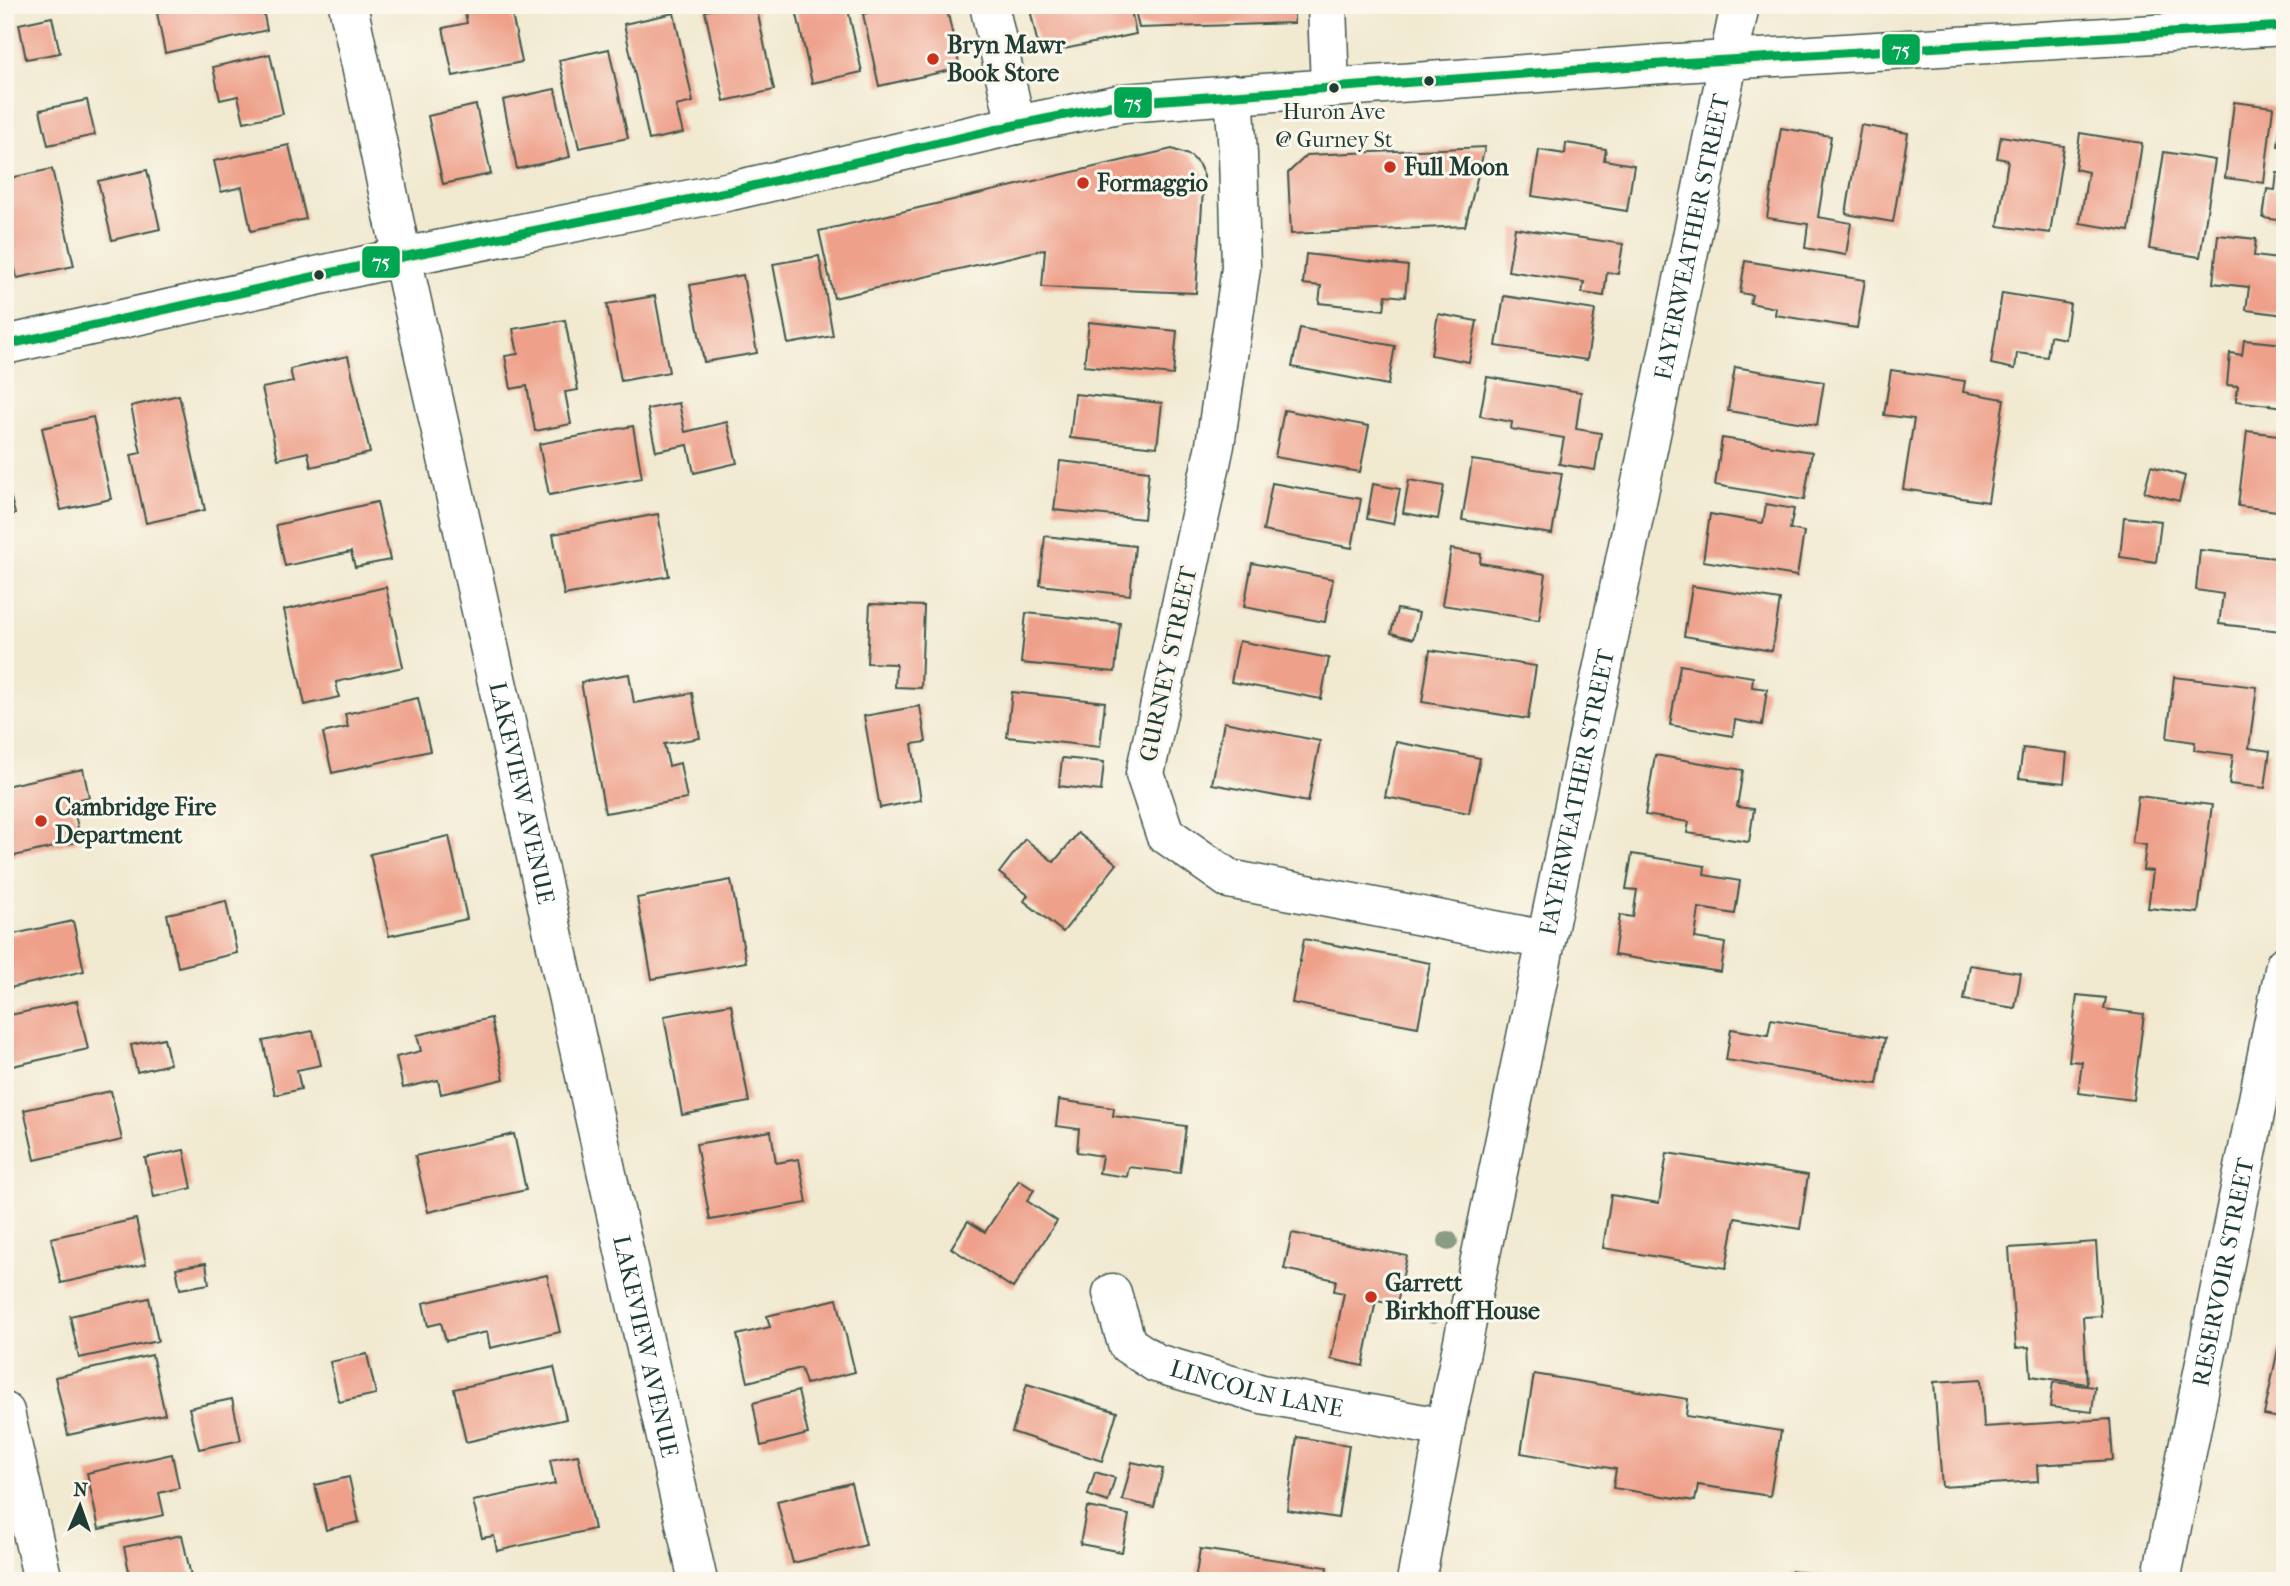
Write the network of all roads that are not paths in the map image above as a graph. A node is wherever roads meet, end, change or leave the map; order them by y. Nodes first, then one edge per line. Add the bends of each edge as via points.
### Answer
1 (348, 5) edge
2 (989, 5) edge
3 (1328, 5) edge
4 (1740, 5) edge
5 (2105, 21) edge
6 (2285, 26) edge
7 (1730, 60) junction
8 (1330, 88) junction
9 (1234, 94) junction
10 (1016, 125) junction
11 (401, 257) junction
12 (5, 345) edge
13 (1546, 940) junction
14 (2285, 965) edge
15 (1112, 1293) dead end
16 (5, 1412) edge
17 (1445, 1428) junction
18 (43, 1581) edge
19 (698, 1581) edge
20 (1416, 1581) edge
21 (2161, 1581) edge

1 - 11 street, LAKEVIEW AVENUE
2 - 10 street
3 - 8 street
4 - 7 street, FAYERWEATHER STREET
5 - 6 street
5 - 7 street
7 - 8 street
7 - 13 street, FAYERWEATHER STREET
8 - 9 street
9 - 10 street via 1124,103
9 - 13 street, GURNEY STREET via 1241,268 1214,445 1145,774 1165,834 1229,879
10 - 11 street via 731,191
11 - 12 street
11 - 19 street, LAKEVIEW AVENUE
13 - 17 street, FAYERWEATHER STREET
14 - 21 street, RESERVOIR STREET
15 - 17 street, LINCOLN LANE via 1128,1344 1156,1363 1262,1394
16 - 18 street
17 - 20 street, FAYERWEATHER STREET

